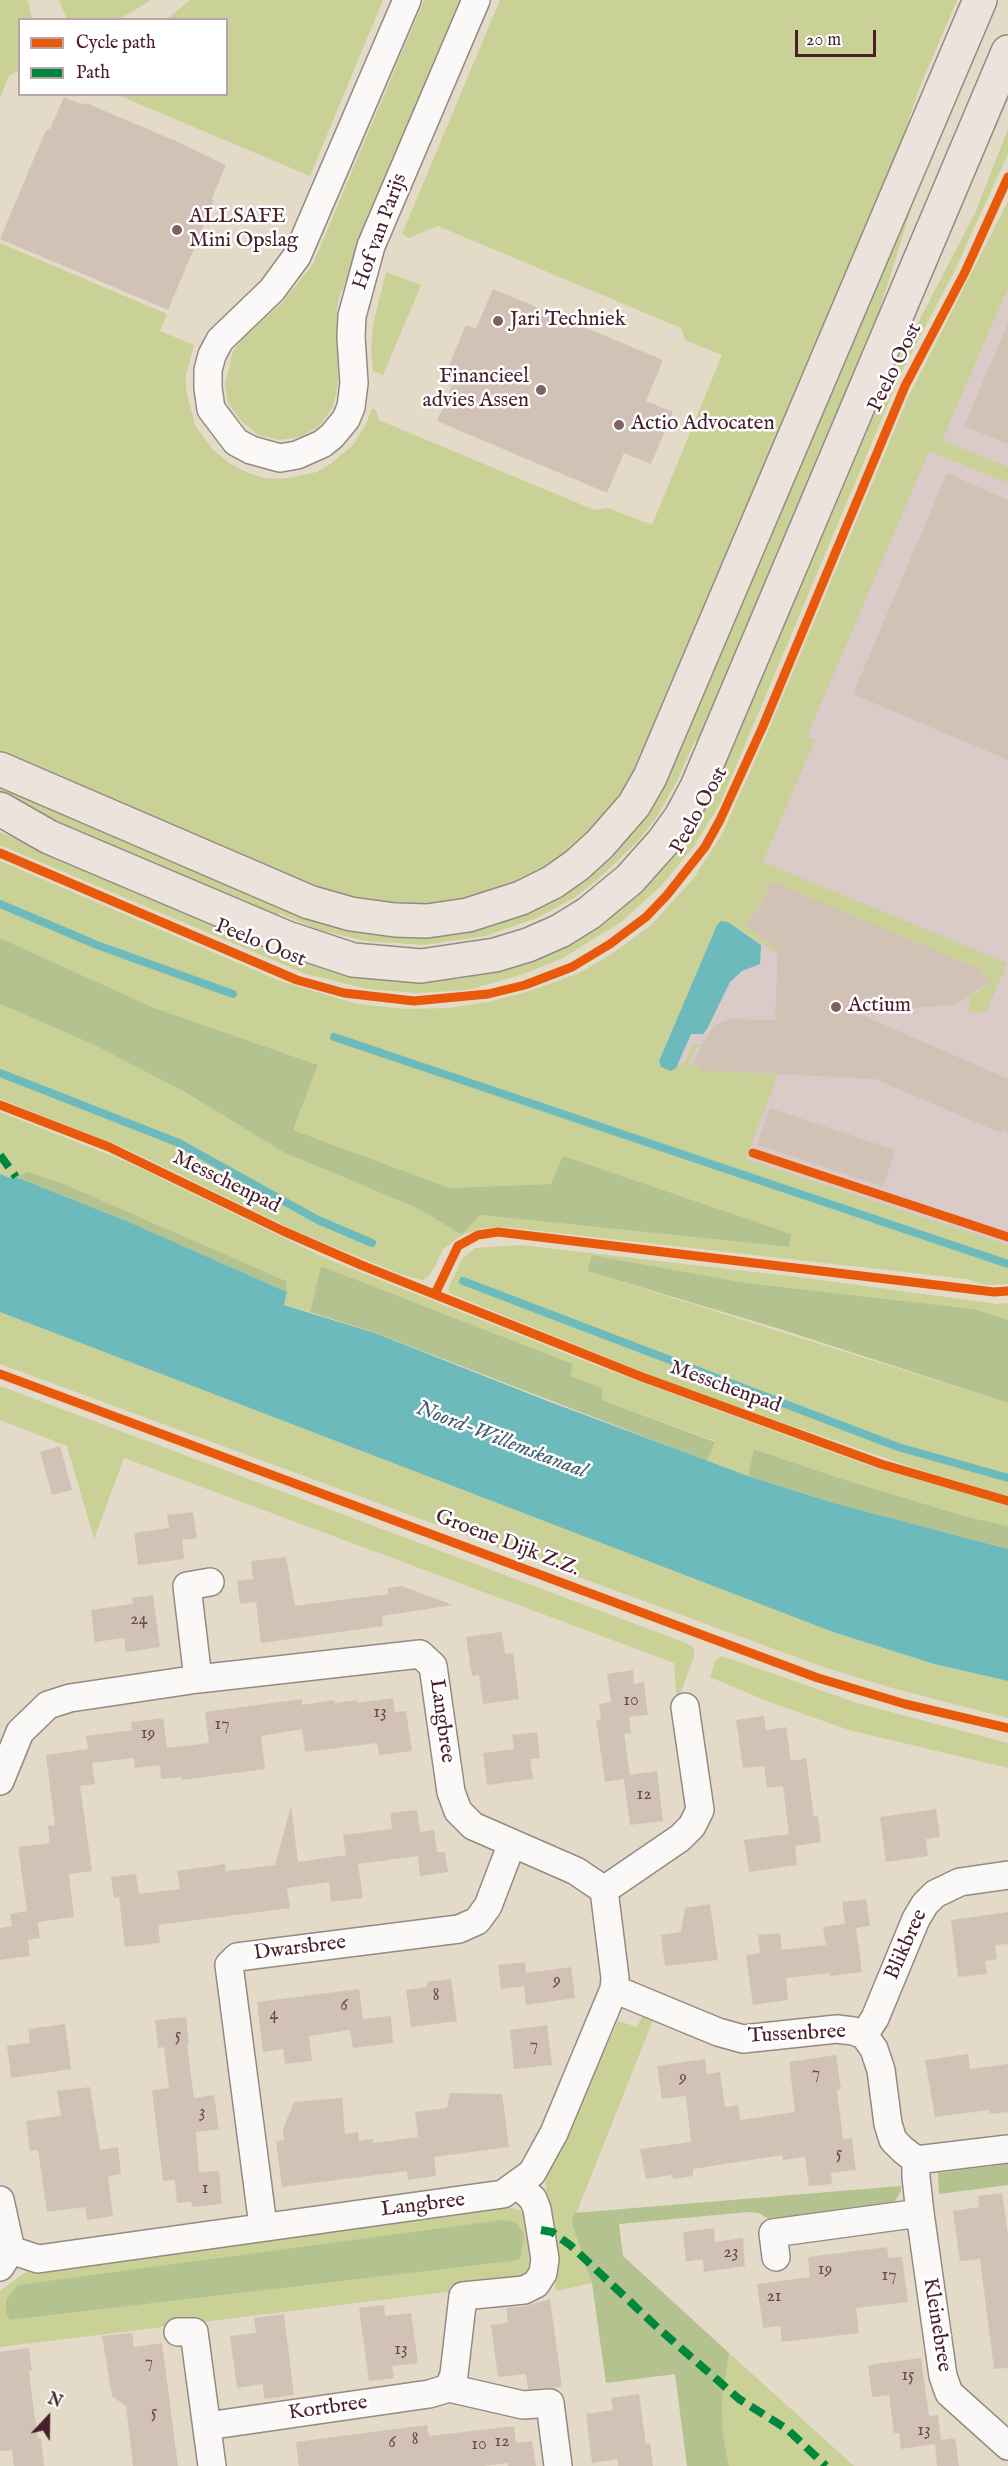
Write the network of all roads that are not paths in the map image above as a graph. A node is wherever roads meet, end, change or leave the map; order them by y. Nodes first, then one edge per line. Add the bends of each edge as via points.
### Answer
1 (407, 0) edge
2 (476, 0) edge
3 (980, 0) edge
4 (1008, 52) edge
5 (0, 769) edge
6 (0, 809) edge
7 (0, 826) edge
8 (49, 837) junction
9 (210, 1582) dead end
10 (198, 1679) junction
11 (685, 1707) dead end
12 (0, 1780) edge
13 (512, 1843) junction
14 (1008, 1875) edge
15 (604, 1890) junction
16 (614, 1989) junction
17 (864, 2035) junction
18 (1008, 2149) edge
19 (916, 2160) junction
20 (518, 2185) junction
21 (0, 2200) edge
22 (920, 2213) junction
23 (263, 2226) junction
24 (6, 2258) edge
25 (776, 2258) dead end
26 (178, 2332) dead end
27 (449, 2388) junction
28 (207, 2426) junction
29 (1008, 2446) edge
30 (213, 2466) edge
31 (558, 2466) edge

1 - 2 street, Hof van Parijs via 297,256 273,290 220,340 212,355 208,379 211,409 236,442 251,450 280,458 297,455 322,444 346,419 354,383 352,316 371,246
3 - 5 main road via 650,777 634,805 577,865 521,898 468,915 428,921 351,914 309,902
4 - 8 main road, Peelo Oost via 697,787 663,842 630,879 560,931 528,945 458,962 391,964 352,960 287,938
6 - 8 main road, Peelo Oost
7 - 8 main road
9 - 10 street via 187,1586
10 - 12 street, Langbree via 70,1698 48,1705 20,1732
10 - 13 street, Langbree via 420,1654 433,1666 451,1792 458,1811 473,1826
11 - 15 street via 700,1810 693,1826
13 - 15 street, Langbree via 576,1871
13 - 23 street, Dwarsbree via 488,1906 477,1921 459,1929 237,1957 229,1965
14 - 17 street, Blikbree via 960,1882 930,1899 916,1919 875,2018
15 - 16 street, Langbree
16 - 17 street, Tussenbree via 743,2039 837,2029
16 - 20 street, Langbree via 554,2133 532,2173
17 - 19 street, Tussenbree via 881,2070 893,2140
18 - 19 street
19 - 22 street, Kleinebree
20 - 23 street, Langbree via 488,2197
20 - 27 street via 533,2199 537,2209 545,2259 543,2273 536,2284 524,2290 462,2296
21 - 24 street, Langbree
22 - 25 street via 773,2233
22 - 29 street, Kleinebree via 943,2376 950,2393
23 - 24 street, Langbree via 38,2259
26 - 28 street via 194,2332
27 - 28 street, Kortbree
27 - 31 street, Kortbree via 523,2404 550,2403
28 - 30 street

